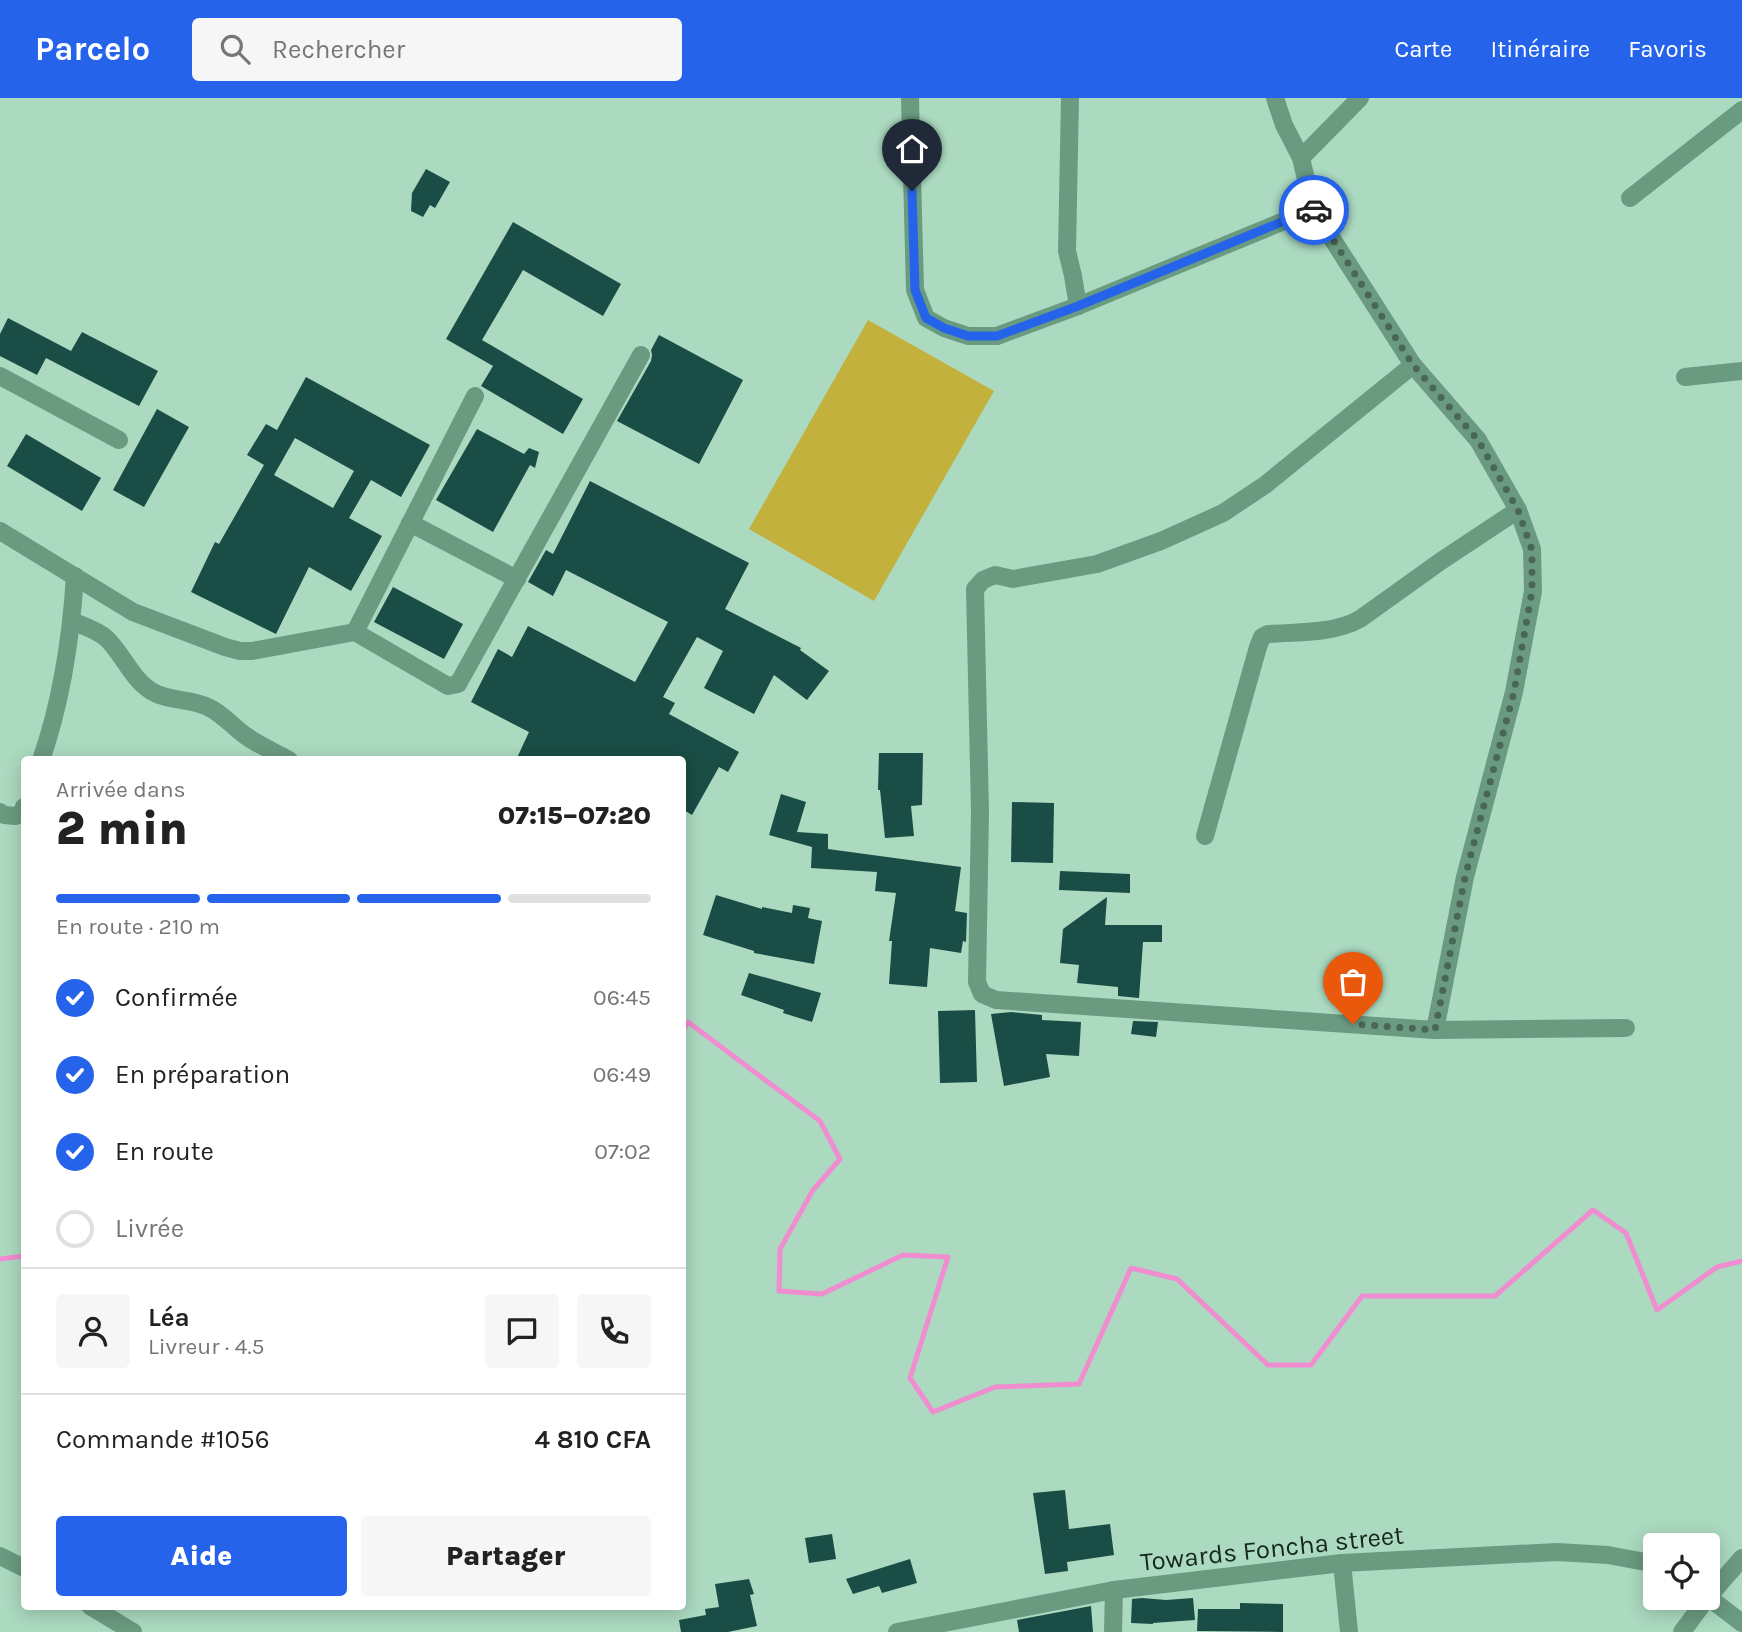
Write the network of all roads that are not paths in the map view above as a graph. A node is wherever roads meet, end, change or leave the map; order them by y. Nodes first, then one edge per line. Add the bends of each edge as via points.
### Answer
1 (909, 98) edge
2 (1070, 98) edge
3 (1275, 98) edge
4 (1360, 98) edge
5 (1742, 110) edge
6 (1301, 158) junction
7 (1630, 198) dead end
8 (1313, 209) junction
9 (1078, 306) junction
10 (640, 355) dead end
11 (1413, 365) junction
12 (1742, 371) edge
13 (0, 376) edge
14 (1685, 377) dead end
15 (475, 397) dead end
16 (119, 440) dead end
17 (1518, 510) junction
18 (410, 523) junction
19 (0, 531) edge
20 (75, 576) junction
21 (517, 579) junction
22 (72, 621) junction
23 (355, 632) junction
24 (42, 756) edge
25 (281, 756) edge
26 (0, 812) edge
27 (21, 812) edge
28 (1205, 836) dead end
29 (1626, 1028) dead end
30 (1435, 1030) junction
31 (0, 1556) edge
32 (1742, 1558) edge
33 (1643, 1562) edge
34 (1342, 1563) junction
35 (21, 1566) edge
36 (1720, 1583) edge
37 (1114, 1590) junction
38 (1720, 1606) edge
39 (97, 1610) edge
40 (1698, 1610) edge
41 (1742, 1623) edge
42 (133, 1632) edge
43 (897, 1632) edge
44 (1113, 1632) edge
45 (1349, 1632) edge
46 (1682, 1632) edge

1 - 9 street via 915,290 926,318 968,336 997,336
2 - 9 street via 1067,251
3 - 6 street
4 - 6 street
5 - 7 street
6 - 8 street
8 - 9 street
8 - 11 street
10 - 21 street
11 - 17 street via 1478,440
11 - 30 street via 1265,485 1223,513 1097,564 1013,579 995,575 975,589 980,812 977,982 982,994 996,1000
12 - 14 street
13 - 16 street
15 - 18 street
17 - 28 street via 1347,626 1262,637
17 - 30 street via 1532,550 1532,591 1514,692 1465,877
18 - 21 street
18 - 23 street
19 - 20 street
20 - 22 street
20 - 23 street via 133,612 240,651
21 - 23 street via 458,684 448,686
22 - 24 street
22 - 25 street via 109,641 151,691 211,708 244,735
26 - 27 street via 16,816
29 - 30 street
31 - 35 street
32 - 36 street
33 - 34 street, Towards Foncha street via 1558,1552
34 - 37 street, Towards Foncha street
34 - 45 street
37 - 43 street, Towards Foncha street
37 - 44 street
38 - 41 street
39 - 42 street
40 - 46 street

